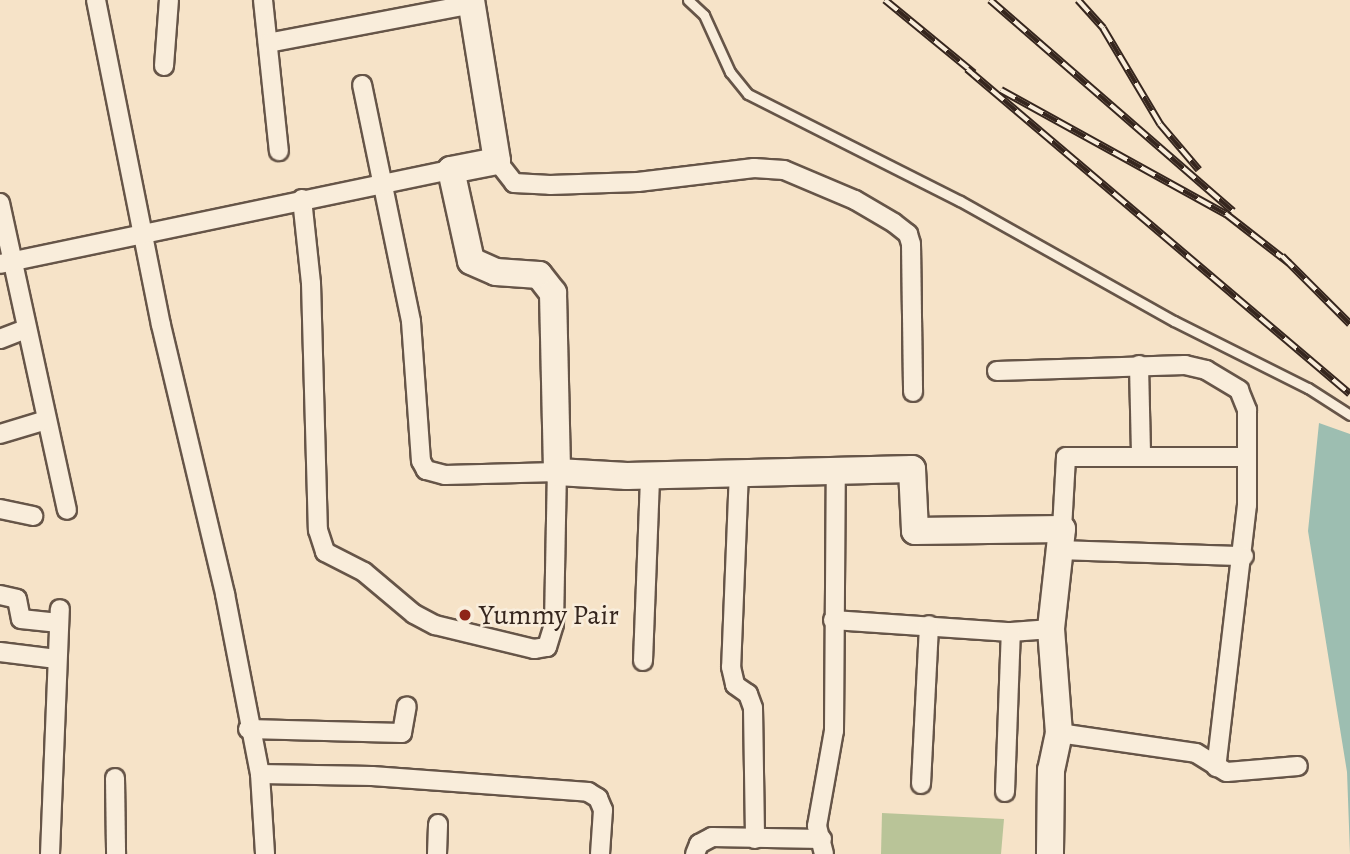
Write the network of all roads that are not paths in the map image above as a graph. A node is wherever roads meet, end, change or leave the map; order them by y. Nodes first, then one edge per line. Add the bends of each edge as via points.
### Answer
1 (96, 0) edge
2 (169, 0) edge
3 (263, 0) edge
4 (688, 0) edge
5 (471, 2) edge
6 (268, 43) junction
7 (164, 66) dead end
8 (362, 85) dead end
9 (279, 151) dead end
10 (497, 161) junction
11 (450, 170) junction
12 (382, 184) junction
13 (302, 199) junction
14 (0, 203) edge
15 (143, 235) junction
16 (6, 263) edge
17 (26, 330) junction
18 (0, 339) edge
19 (1139, 365) junction
20 (997, 371) dead end
21 (913, 393) dead end
22 (1350, 415) edge
23 (46, 421) junction
24 (0, 434) edge
25 (1141, 455) junction
26 (1246, 457) junction
27 (836, 468) junction
28 (738, 471) junction
29 (557, 472) junction
30 (650, 475) junction
31 (0, 509) edge
32 (67, 510) dead end
33 (33, 516) dead end
34 (1061, 540) junction
35 (1244, 556) junction
36 (0, 595) edge
37 (833, 620) junction
38 (929, 625) junction
39 (1051, 629) junction
40 (1011, 632) junction
41 (0, 652) edge
42 (57, 659) junction
43 (643, 661) dead end
44 (407, 706) dead end
45 (248, 729) junction
46 (1059, 733) junction
47 (1298, 765) dead end
48 (1216, 767) junction
49 (260, 774) junction
50 (115, 778) dead end
51 (921, 784) dead end
52 (1005, 792) dead end
53 (438, 824) dead end
54 (755, 839) junction
55 (823, 847) edge
56 (50, 854) edge
57 (117, 854) edge
58 (265, 854) edge
59 (437, 854) edge
60 (600, 854) edge
61 (695, 854) edge
62 (1050, 854) edge

1 - 15 street
2 - 7 street
3 - 6 street
4 - 22 lane via 704,15 730,72 748,94 960,201
5 - 6 street
5 - 10 street
6 - 9 street
8 - 12 street
10 - 11 street
10 - 21 street via 514,183 550,186 754,168 784,170 855,200 908,234
11 - 12 street
11 - 29 street via 471,261 496,272 539,275 553,293
12 - 13 street
12 - 29 street via 411,321 424,466 445,475
13 - 15 street
13 - 29 street via 311,283 318,530 325,552 364,572 414,614 435,625 534,649 547,647 554,624
14 - 16 street
15 - 16 street
15 - 45 street via 225,594
16 - 17 street
17 - 18 street
17 - 23 street
19 - 20 street
19 - 25 street
19 - 26 street via 1206,370 1239,390 1247,411
23 - 24 street
23 - 32 street
25 - 26 street
25 - 34 street via 1066,457
26 - 35 street
27 - 28 street
27 - 34 street via 912,470 915,531
27 - 37 street
28 - 30 street
28 - 54 street via 731,667 735,684 748,694 753,708
29 - 30 street
30 - 43 street
31 - 33 street
34 - 35 street
34 - 39 street
35 - 48 street
36 - 42 street via 17,599 21,620 60,616
37 - 38 street
37 - 55 street via 834,731 817,826
38 - 40 street
38 - 51 street
39 - 40 street
39 - 46 street
40 - 52 street
41 - 42 street
42 - 56 street
44 - 45 street via 402,733
45 - 49 street
46 - 48 street via 1196,753
46 - 62 street via 1051,770
47 - 48 street via 1249,772
49 - 58 street
49 - 60 street via 372,776 588,792 598,798 603,810
50 - 57 street
53 - 59 street
54 - 55 street
54 - 61 street via 712,838 699,844

